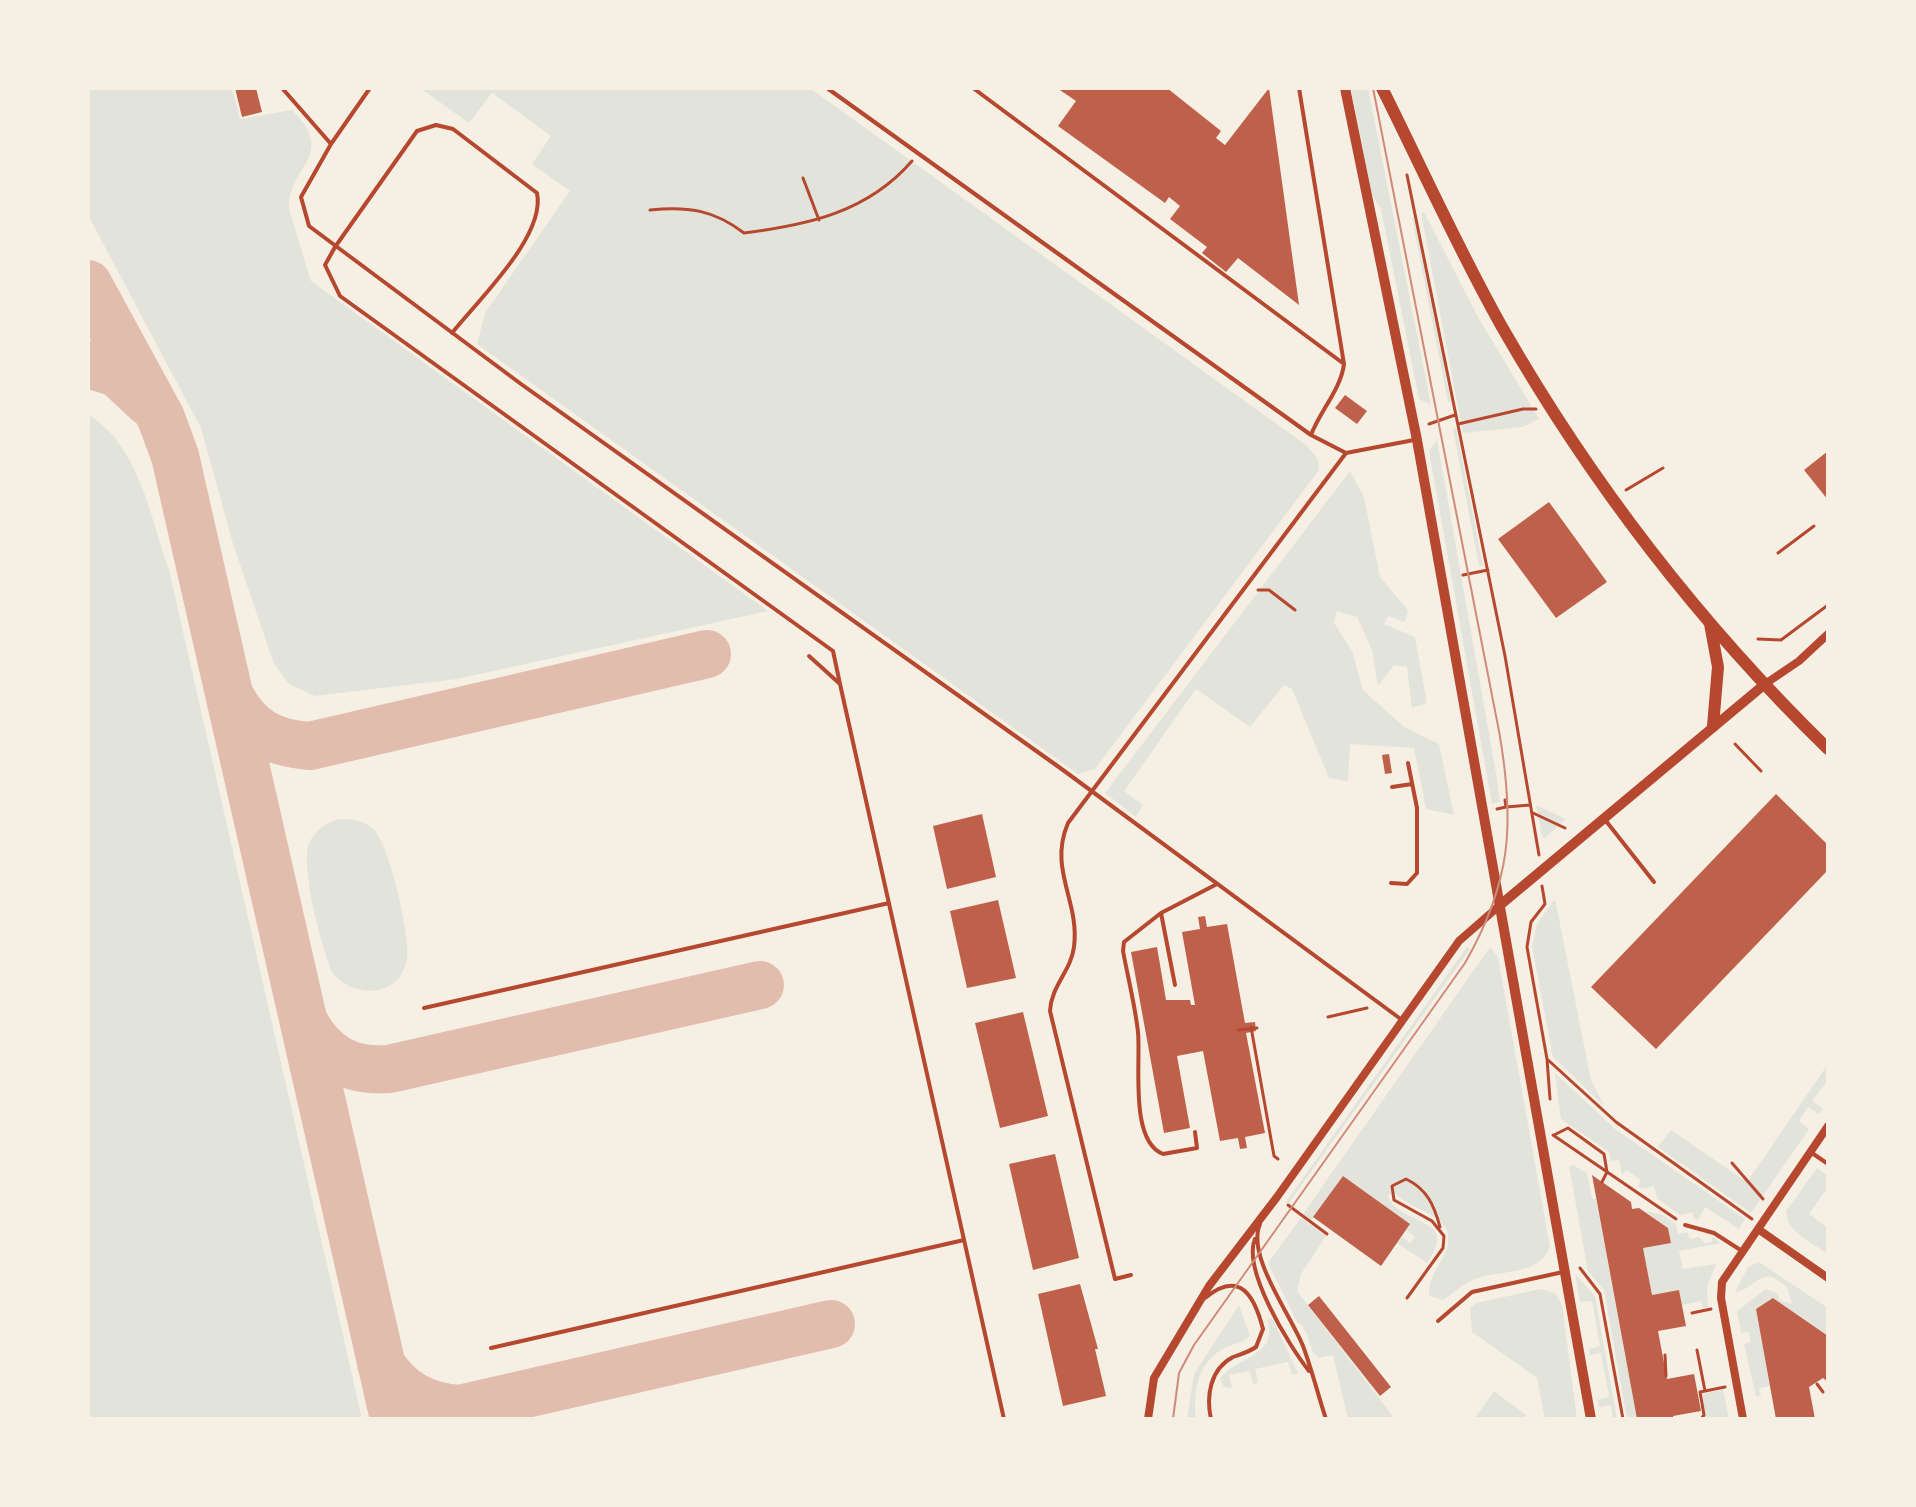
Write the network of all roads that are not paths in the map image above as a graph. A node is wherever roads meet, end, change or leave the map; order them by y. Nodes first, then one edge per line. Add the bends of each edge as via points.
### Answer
1 (282, 88) edge
2 (370, 88) edge
3 (827, 88) edge
4 (973, 88) edge
5 (1299, 88) edge
6 (1345, 88) edge
7 (1382, 88) edge
8 (331, 144) junction
9 (335, 247) junction
10 (452, 333) junction
11 (1344, 364) junction
12 (1311, 435) junction
13 (1417, 440) junction
14 (1346, 453) junction
15 (1709, 620) junction
16 (1828, 634) edge
17 (809, 656) dead end
18 (840, 684) junction
19 (1765, 684) junction
20 (1713, 726) junction
21 (1828, 749) edge
22 (1408, 763) dead end
23 (1412, 784) junction
24 (1392, 787) dead end
25 (1092, 792) junction
26 (1604, 819) junction
27 (1654, 882) dead end
28 (1391, 883) dead end
29 (1217, 884) junction
30 (889, 903) junction
31 (1499, 906) junction
32 (1161, 913) junction
33 (1175, 985) dead end
34 (424, 1008) dead end
35 (1402, 1020) junction
36 (1828, 1126) edge
37 (1195, 1132) dead end
38 (1810, 1152) junction
39 (1828, 1164) edge
40 (1268, 1209) junction
41 (1685, 1225) road end
42 (1758, 1229) junction
43 (1256, 1236) junction
44 (964, 1240) junction
45 (1742, 1251) junction
46 (1565, 1271) junction
47 (1131, 1275) dead end
48 (1828, 1278) edge
49 (1197, 1305) junction
50 (1438, 1321) dead end
51 (491, 1348) dead end
52 (1310, 1372) junction
53 (1004, 1419) edge
54 (1148, 1419) edge
55 (1211, 1419) edge
56 (1326, 1419) edge
57 (1591, 1419) edge
58 (1743, 1419) edge

1 - 8 lane
2 - 8 lane
3 - 12 lane
4 - 11 lane
5 - 11 lane
6 - 13 street
7 - 15 main road via 1504,329 1613,499
8 - 9 lane via 301,197 309,226
9 - 10 lane
9 - 10 lane via 417,131 436,125 453,129 537,193 540,208 532,233
9 - 18 lane via 325,265 340,296 833,651
10 - 25 lane
11 - 12 lane via 1343,376
12 - 14 lane
13 - 14 lane
13 - 31 street
14 - 25 lane
15 - 19 main road
15 - 20 main road via 1718,667
16 - 19 street
17 - 18 lane
18 - 30 lane
19 - 20 street
19 - 21 main road
20 - 26 street
22 - 23 lane
23 - 24 lane
23 - 28 lane via 1417,873 1407,884
25 - 29 lane
25 - 47 lane via 1059,843 1074,947 1050,994 1050,1011 1115,1279
26 - 27 lane
26 - 31 street
29 - 32 lane
29 - 35 lane
30 - 34 lane
30 - 44 lane
31 - 35 street via 1459,941
31 - 46 street
32 - 33 lane
32 - 37 lane via 1124,942 1123,951 1138,1034 1145,1135 1163,1154 1197,1148
35 - 40 street
36 - 38 street
38 - 39 lane
38 - 42 street
40 - 43 lane
40 - 49 street
41 - 45 lane via 1714,1233
42 - 45 street
42 - 48 street
43 - 52 lane via 1262,1262 1304,1347
43 - 52 lane via 1251,1254 1260,1283 1294,1353
44 - 51 lane
44 - 53 lane
45 - 58 street via 1725,1275 1721,1298
46 - 50 lane via 1472,1292
46 - 57 street
49 - 54 street via 1154,1378
49 - 55 lane via 1225,1284 1237,1285 1249,1296 1263,1329 1256,1347 1217,1371 1209,1402
52 - 56 lane

